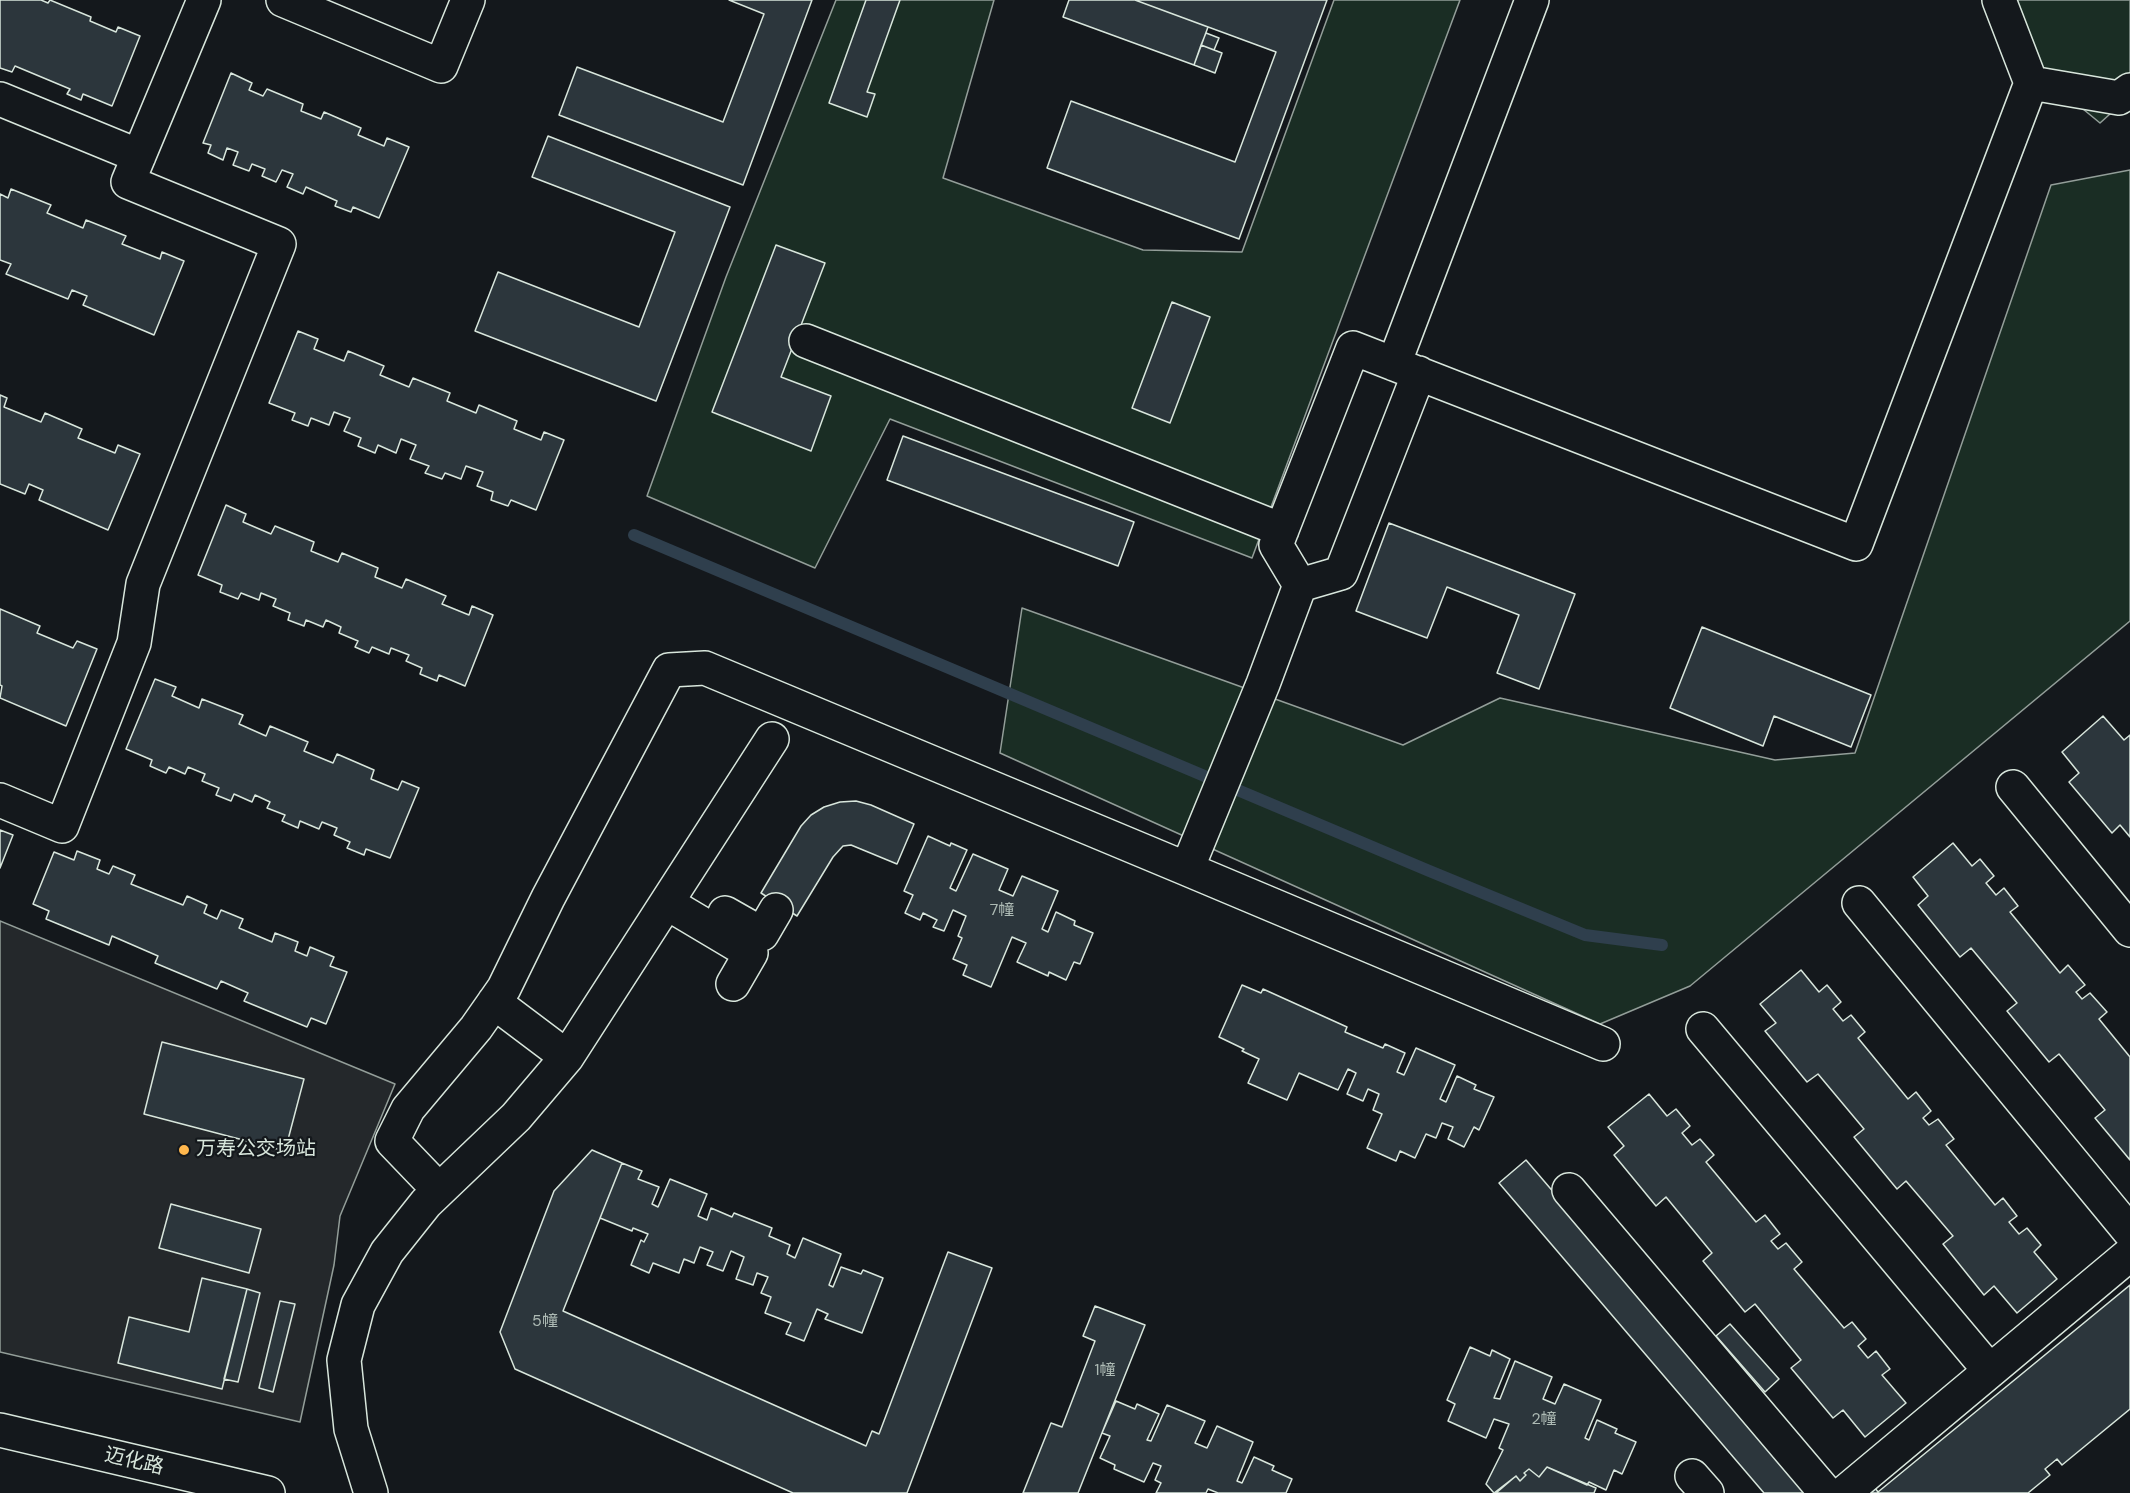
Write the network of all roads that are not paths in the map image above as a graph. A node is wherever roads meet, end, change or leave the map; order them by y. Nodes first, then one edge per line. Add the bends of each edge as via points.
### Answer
1 (204, 0) edge
2 (283, 0) edge
3 (468, 0) edge
4 (1532, 0) edge
5 (1999, 0) edge
6 (2031, 83) junction
7 (2130, 90) edge
8 (0, 99) edge
9 (139, 156) junction
10 (806, 341) dead end
11 (1406, 369) junction
12 (1282, 530) junction
13 (1300, 585) junction
14 (772, 740) dead end
15 (2013, 787) dead end
16 (0, 800) edge
17 (1187, 869) junction
18 (673, 894) junction
19 (1859, 903) dead end
20 (2130, 930) edge
21 (733, 984) dead end
22 (494, 1002) junction
23 (1703, 1029) dead end
24 (1603, 1044) dead end
25 (567, 1057) junction
26 (439, 1190) junction
27 (1569, 1190) dead end
28 (2130, 1232) edge
29 (2130, 1254) edge
30 (1990, 1371) junction
31 (0, 1430) edge
32 (268, 1493) edge
33 (371, 1493) edge
34 (1826, 1493) edge
35 (1844, 1493) edge

1 - 9 street
2 - 3 street via 441,66
4 - 11 street
5 - 6 street
6 - 7 street via 2119,99
6 - 11 street via 1856,544
8 - 9 street
9 - 16 street via 128,182 279,244 143,584 134,643 62,826
10 - 12 street
11 - 12 street via 1353,348
11 - 13 street via 1341,573
12 - 13 street via 1276,544
13 - 17 street
14 - 18 street
15 - 20 street
17 - 22 street via 705,668 669,670
17 - 24 street
18 - 21 street via 763,932
18 - 25 street
19 - 28 street
22 - 25 street
22 - 26 street via 408,1109 392,1141
23 - 30 street
25 - 26 street via 516,1117
26 - 33 street via 387,1252 358,1305 344,1360 351,1429
27 - 34 street
29 - 30 street
30 - 35 street
31 - 32 street, 迈化路

